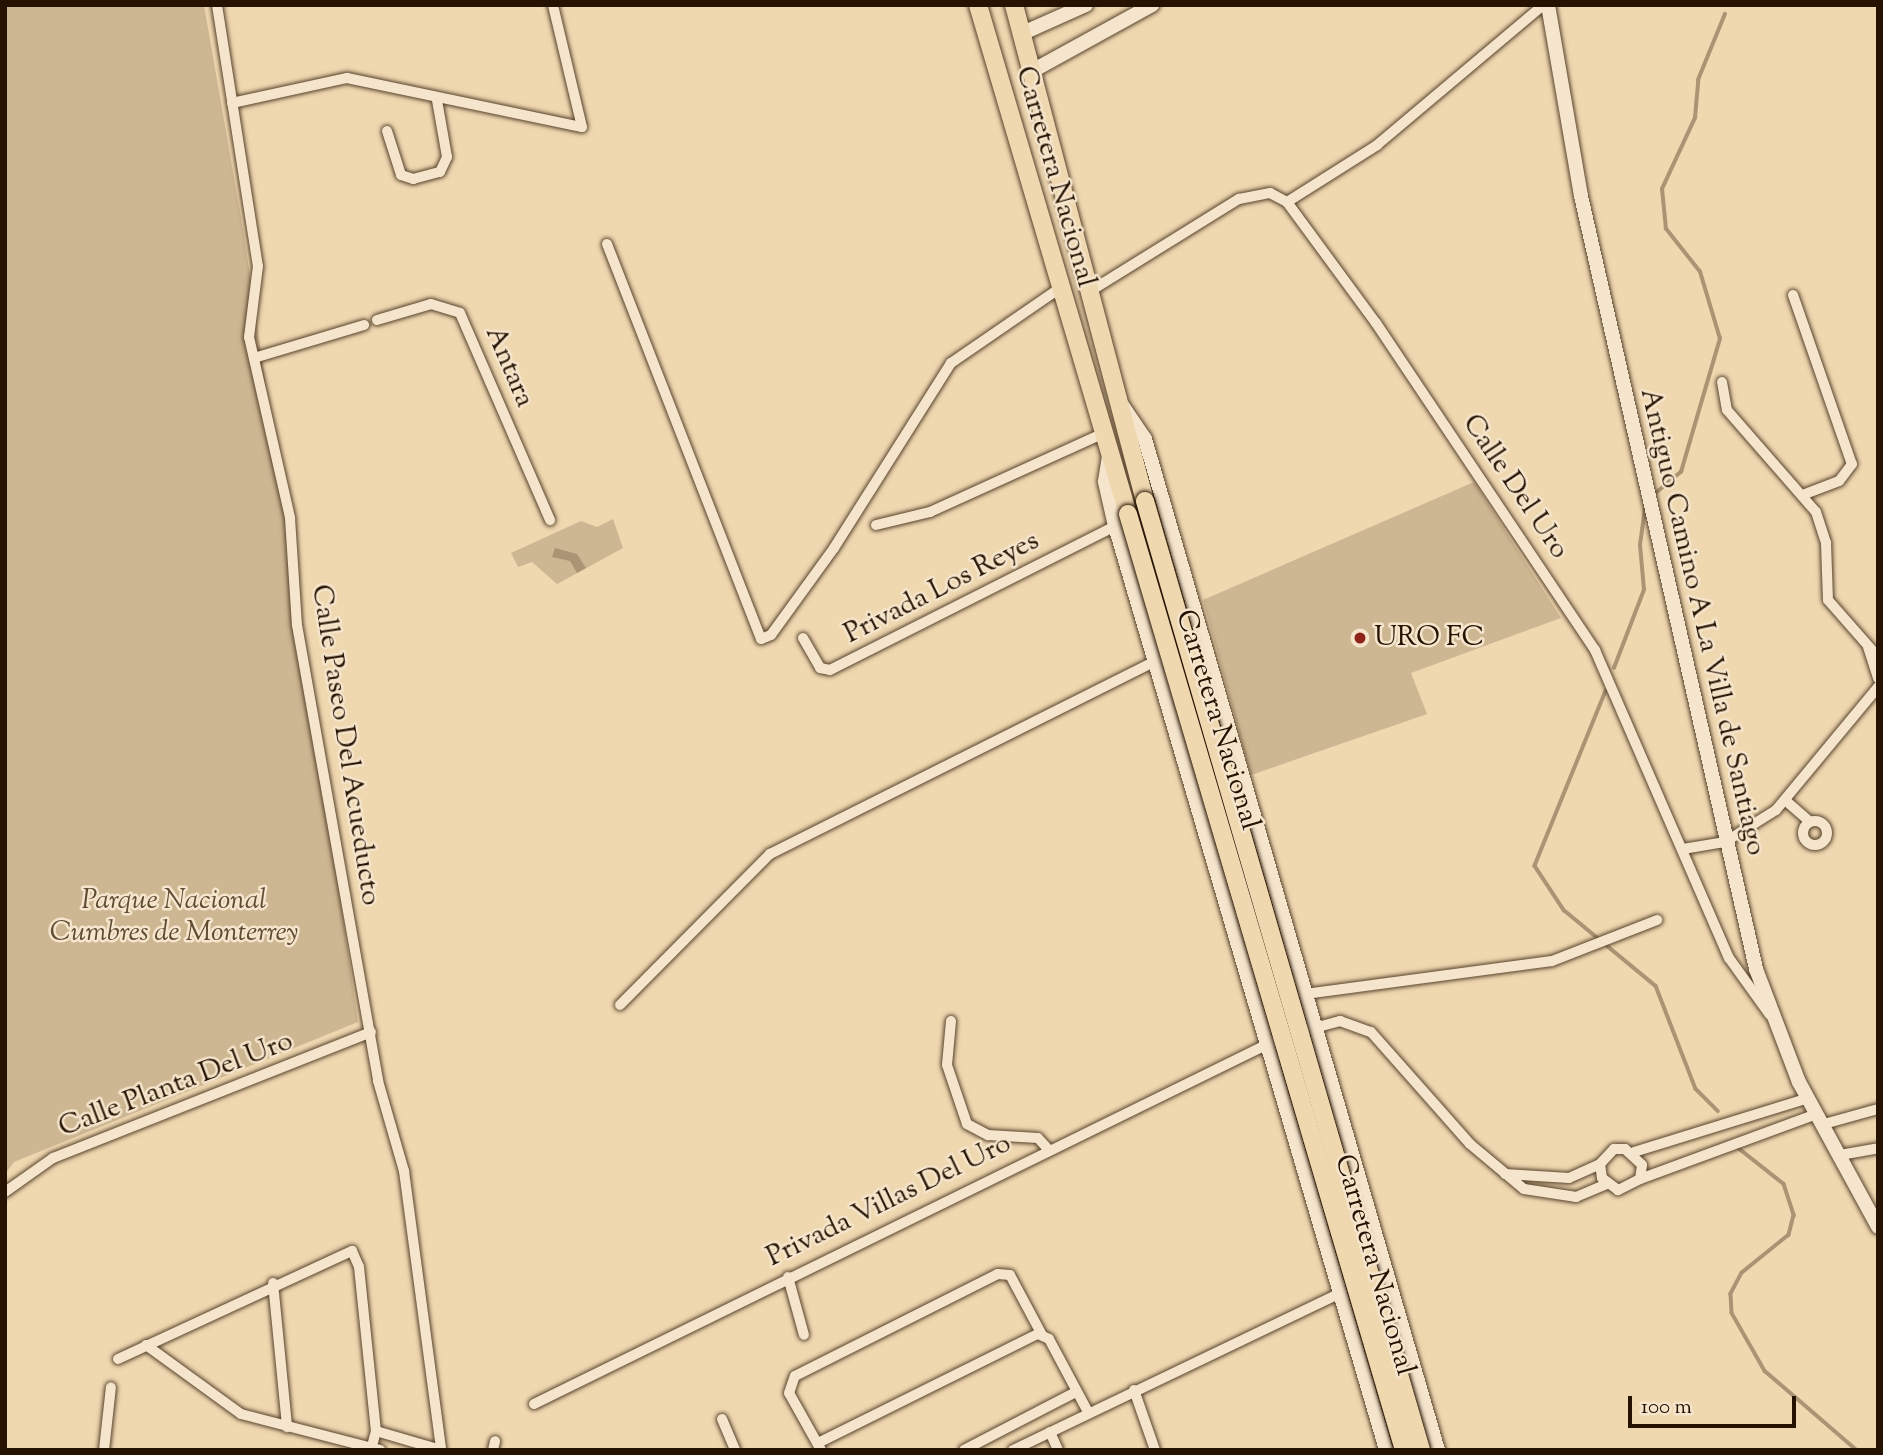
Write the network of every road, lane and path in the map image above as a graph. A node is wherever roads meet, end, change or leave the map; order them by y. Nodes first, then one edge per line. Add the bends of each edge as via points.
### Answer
1 (217, 5) edge
2 (553, 5) edge
3 (978, 5) edge
4 (1014, 5) edge
5 (1086, 5) edge
6 (1152, 5) edge
7 (1543, 5) edge
8 (1548, 5) edge
9 (1023, 33) junction
10 (1034, 70) junction
11 (437, 100) junction
12 (232, 103) junction
13 (387, 131) dead end
14 (1287, 202) junction
15 (607, 244) dead end
16 (1060, 288) junction
17 (1092, 290) junction
18 (1793, 295) dead end
19 (377, 320) dead end
20 (364, 325) dead end
21 (254, 358) junction
22 (1722, 382) dead end
23 (1120, 403) junction
24 (1102, 434) junction
25 (1805, 494) junction
26 (550, 520) dead end
27 (1121, 520) junction
28 (876, 525) dead end
29 (803, 638) dead end
30 (1867, 647) junction
31 (1878, 657) edge
32 (1154, 662) junction
33 (1878, 678) edge
34 (1878, 687) edge
35 (1785, 800) junction
36 (1810, 822) dead end
37 (1725, 842) junction
38 (1683, 849) junction
39 (1657, 920) dead end
40 (1304, 986) junction
41 (1249, 996) junction
42 (620, 1005) dead end
43 (1771, 1016) junction
44 (951, 1021) dead end
45 (1315, 1027) junction
46 (371, 1032) junction
47 (1266, 1044) junction
48 (1328, 1084) junction
49 (1279, 1098) junction
50 (1808, 1098) junction
51 (1878, 1109) edge
52 (1820, 1119) junction
53 (1878, 1148) edge
54 (1048, 1149) junction
55 (1634, 1152) junction
56 (1839, 1155) junction
57 (1600, 1164) junction
58 (1503, 1173) junction
59 (1640, 1179) junction
60 (1606, 1184) junction
61 (5, 1192) edge
62 (1878, 1227) edge
63 (788, 1277) junction
64 (273, 1283) junction
65 (1339, 1294) junction
66 (804, 1335) dead end
67 (1042, 1335) junction
68 (146, 1345) junction
69 (118, 1359) dead end
70 (111, 1387) dead end
71 (1134, 1390) junction
72 (1076, 1392) junction
73 (534, 1404) dead end
74 (1088, 1412) junction
75 (722, 1419) dead end
76 (287, 1427) junction
77 (376, 1431) junction
78 (1050, 1432) junction
79 (820, 1447) edge
80 (376, 1448) edge
81 (104, 1450) edge
82 (441, 1450) edge
83 (736, 1450) edge
84 (964, 1450) edge
85 (1013, 1450) edge
86 (1058, 1450) edge
87 (1155, 1450) edge
88 (1386, 1450) edge
89 (1404, 1450) edge
90 (1421, 1450) edge
91 (1438, 1450) edge

1 - 12 street, Calle Paseo Del Acueducto
2 - 11 street via 583,127
3 - 16 highway, Carretera Nacional
4 - 9 highway, Carretera Nacional
5 - 9 street
6 - 10 street
7 - 14 street via 1377,145
8 - 37 street, Antiguo Camino A La Villa de Santiago via 1573,161 1654,504
9 - 10 highway, Carretera Nacional
10 - 17 highway, Carretera Nacional
11 - 12 street via 328,78
11 - 13 street via 447,157 440,172 412,179 401,175
12 - 21 street, Calle Paseo Del Acueducto via 258,266 250,337
14 - 17 street via 1270,193 1239,199
14 - 38 street, Calle Del Uro via 1392,345 1595,650
15 - 16 street via 761,639 771,635 834,548 951,363
16 - 24 highway, Carretera Nacional
17 - 23 highway, Carretera Nacional
18 - 25 street via 1852,464 1839,481
19 - 26 street, Antara via 431,304 460,313
20 - 21 street
21 - 46 street, Calle Paseo Del Acueducto via 290,518 297,625
22 - 25 street via 1727,410
23 - 40 street via 1145,439
23 - 90 highway, Carretera Nacional, bridge
24 - 27 highway, Carretera Nacional
24 - 28 street via 930,512
25 - 30 street via 1823,530 1828,600
27 - 29 street, Privada Los Reyes via 830,670 820,668
27 - 32 street
27 - 89 highway, Carretera Nacional, bridge
30 - 31 street
30 - 33 street
32 - 41 street
32 - 42 street via 770,854
34 - 35 street
35 - 36 street
35 - 37 street
37 - 38 street
37 - 43 street, Antiguo Camino A La Villa de Santiago
38 - 43 street, Calle Del Uro via 1729,958
39 - 40 street via 1552,961
40 - 41 street via 1280,999
40 - 45 street
41 - 47 street
43 - 50 street, Antiguo Camino A La Villa de Santiago
44 - 54 street via 947,1065 967,1124 988,1135 1038,1139
45 - 47 street, Privada Villas Del Uro
45 - 48 street
45 - 58 street, Privada Villas Del Uro via 1340,1021 1371,1032
46 - 61 street, Calle Planta Del Uro via 53,1158
46 - 82 street, Calle Paseo Del Acueducto via 404,1171
47 - 49 street
47 - 54 street, Privada Villas Del Uro
48 - 49 street via 1313,1071 1293,1072
48 - 91 street
49 - 65 street
50 - 52 street, Antiguo Camino A La Villa de Santiago
50 - 55 street
51 - 52 street
52 - 56 street, Antiguo Camino A La Villa de Santiago
52 - 59 street
53 - 56 street
54 - 63 street, Privada Villas Del Uro
55 - 57 street via 1614,1149
55 - 59 street via 1642,1165
56 - 62 street, Antiguo Camino A La Villa de Santiago
57 - 58 street via 1552,1180
57 - 60 street
58 - 60 street via 1552,1196 1584,1196
59 - 60 street via 1618,1190
63 - 66 street
63 - 73 street, Privada Villas Del Uro
64 - 68 street
64 - 76 street
64 - 77 street via 352,1251 359,1267
65 - 71 street
65 - 88 street
67 - 72 street
67 - 79 street
67 - 79 street via 1010,1275 998,1274 795,1376 789,1393
68 - 69 street
68 - 76 street via 218,1401
70 - 81 street
71 - 74 street
71 - 87 street
72 - 74 street
72 - 84 street
74 - 78 street
75 - 83 street
76 - 80 street
77 - 80 street
77 - 82 street
78 - 85 street
78 - 86 street

